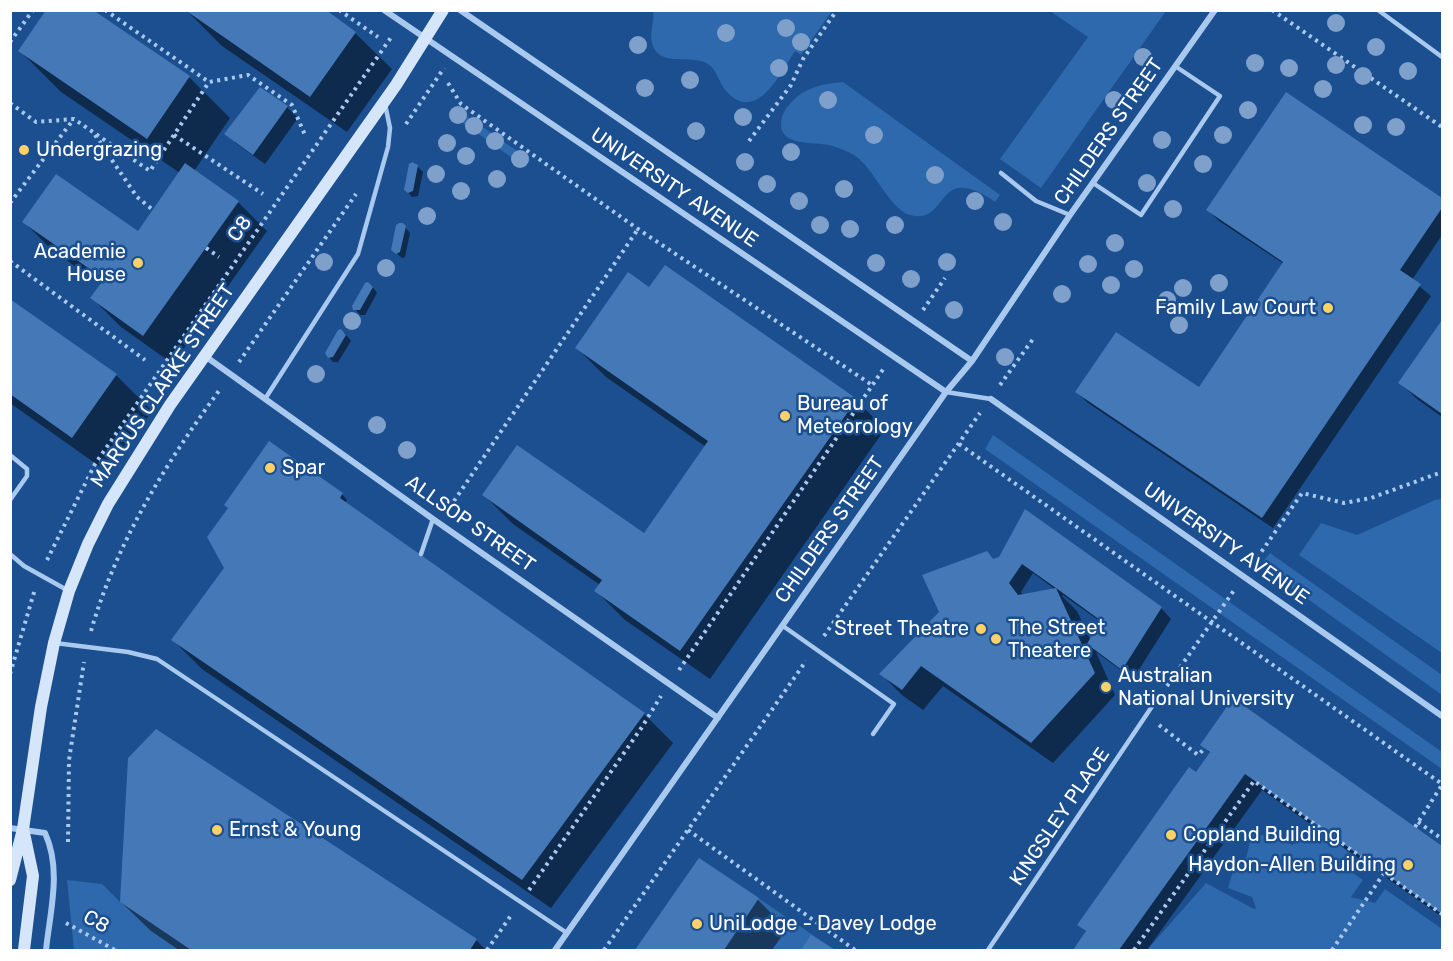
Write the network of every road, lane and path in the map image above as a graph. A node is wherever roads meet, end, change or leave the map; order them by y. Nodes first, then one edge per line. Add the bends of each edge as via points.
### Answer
1 (33, 10) edge
2 (105, 10) edge
3 (339, 10) edge
4 (384, 10) edge
5 (443, 10) edge
6 (460, 10) edge
7 (837, 10) edge
8 (1215, 10) edge
9 (1272, 10) edge
10 (1378, 10) edge
11 (401, 22) junction
12 (378, 37) dead end
13 (424, 38) junction
14 (10, 42) edge
15 (1443, 57) edge
16 (1175, 66) junction
17 (436, 80) dead end
18 (209, 82) junction
19 (447, 83) dead end
20 (384, 101) junction
21 (10, 103) edge
22 (412, 115) dead end
23 (74, 119) junction
24 (1443, 127) edge
25 (93, 132) junction
26 (174, 135) junction
27 (305, 135) dead end
28 (749, 141) dead end
29 (1001, 173) dead end
30 (1093, 183) junction
31 (357, 193) dead end
32 (263, 194) dead end
33 (10, 203) edge
34 (153, 210) dead end
35 (1070, 215) junction
36 (639, 229) junction
37 (206, 248) dead end
38 (219, 256) dead end
39 (10, 261) edge
40 (945, 278) dead end
41 (915, 322) junction
42 (253, 341) dead end
43 (205, 356) junction
44 (892, 356) junction
45 (145, 360) dead end
46 (972, 361) junction
47 (872, 386) junction
48 (946, 392) junction
49 (265, 399) junction
50 (990, 399) joint
51 (209, 403) dead end
52 (959, 444) dead end
53 (10, 455) edge
54 (94, 464) dead end
55 (1443, 472) edge
56 (10, 500) edge
57 (454, 501) dead end
58 (433, 519) junction
59 (10, 554) edge
60 (421, 554) dead end
61 (1243, 577) junction
62 (69, 591) junction
63 (1212, 622) junction
64 (783, 626) junction
65 (54, 643) junction
66 (87, 647) junction
67 (669, 683) junction
68 (1158, 699) joint
69 (1147, 715) junction
70 (1443, 716) edge
71 (718, 717) junction
72 (873, 734) dead end
73 (1205, 748) dead end
74 (1443, 784) edge
75 (1418, 822) junction
76 (1415, 827) dead end
77 (17, 828) edge
78 (688, 830) dead end
79 (1443, 839) edge
80 (68, 847) dead end
81 (1384, 873) junction
82 (10, 880) edge
83 (521, 901) junction
84 (1443, 914) edge
85 (63, 921) dead end
86 (567, 933) junction
87 (24, 951) edge
88 (46, 951) edge
89 (115, 951) edge
90 (487, 951) edge
91 (555, 951) edge
92 (855, 951) edge
93 (988, 951) edge
94 (1134, 951) edge
95 (1332, 951) edge

1 - 14 path
2 - 18 path
3 - 12 path
4 - 11 street, UNIVERSITY AVENUE
5 - 13 street, MARCUS CLARKE STREET
6 - 41 street, UNIVERSITY AVENUE
7 - 28 path
8 - 16 street, CHILDERS STREET
9 - 24 path
10 - 15 lane
11 - 13 street, UNIVERSITY AVENUE
11 - 54 path, C8
13 - 20 street, MARCUS CLARKE STREET
13 - 44 street, UNIVERSITY AVENUE
16 - 30 street, CHILDERS STREET
16 - 30 lane via 1220,96 1141,215
17 - 22 path
18 - 26 path
18 - 27 path via 248,75 292,105
19 - 36 path via 461,104
20 - 43 street, MARCUS CLARKE STREET
20 - 49 lane via 390,128 388,147 359,250
21 - 23 path via 36,122
23 - 25 path
23 - 33 path
25 - 26 path via 150,171
25 - 34 path via 137,197
26 - 32 path
29 - 35 lane via 1036,201
30 - 35 street, CHILDERS STREET
31 - 42 path
35 - 46 street, CHILDERS STREET
36 - 47 path
36 - 57 path
37 - 38 path
39 - 45 path
40 - 41 path
41 - 46 street, UNIVERSITY AVENUE
43 - 49 street, ALLSOP STREET
43 - 62 street, MARCUS CLARKE STREET via 148,437 108,504
44 - 47 path
44 - 48 street, UNIVERSITY AVENUE
46 - 48 street, CHILDERS STREET
47 - 67 path
48 - 50 lane
48 - 64 street, CHILDERS STREET
49 - 58 street, ALLSOP STREET
50 - 61 street, UNIVERSITY AVENUE
51 - 66 path via 162,473 122,545 101,596
52 - 63 path
53 - 56 lane via 27,470 27,476
55 - 61 path via 1371,498 1344,503 1302,493
58 - 60 lane
58 - 67 street, ALLSOP STREET
59 - 62 lane
61 - 63 path
61 - 70 street, UNIVERSITY AVENUE
62 - 65 street, MARCUS CLARKE STREET
63 - 68 path
63 - 74 path
64 - 71 street, CHILDERS STREET
64 - 72 lane via 894,704
65 - 66 lane
65 - 77 street, MARCUS CLARKE STREET
66 - 80 path via 69,760
66 - 83 lane via 157,659
67 - 71 street, ALLSOP STREET
67 - 83 path
68 - 69 lane, KINGSLEY PLACE
69 - 73 path via 1198,754
69 - 93 lane, KINGSLEY PLACE
71 - 86 street, CHILDERS STREET
74 - 75 path
75 - 76 path
75 - 79 path
77 - 82 street, MARCUS CLARKE STREET
77 - 87 street, MARCUS CLARKE STREET via 33,876
77 - 88 street via 45,833 53,857
78 - 92 path
81 - 84 path
81 - 94 path via 1254,781
81 - 95 path
83 - 86 lane
83 - 90 path
85 - 89 path, C8
86 - 91 street, CHILDERS STREET

